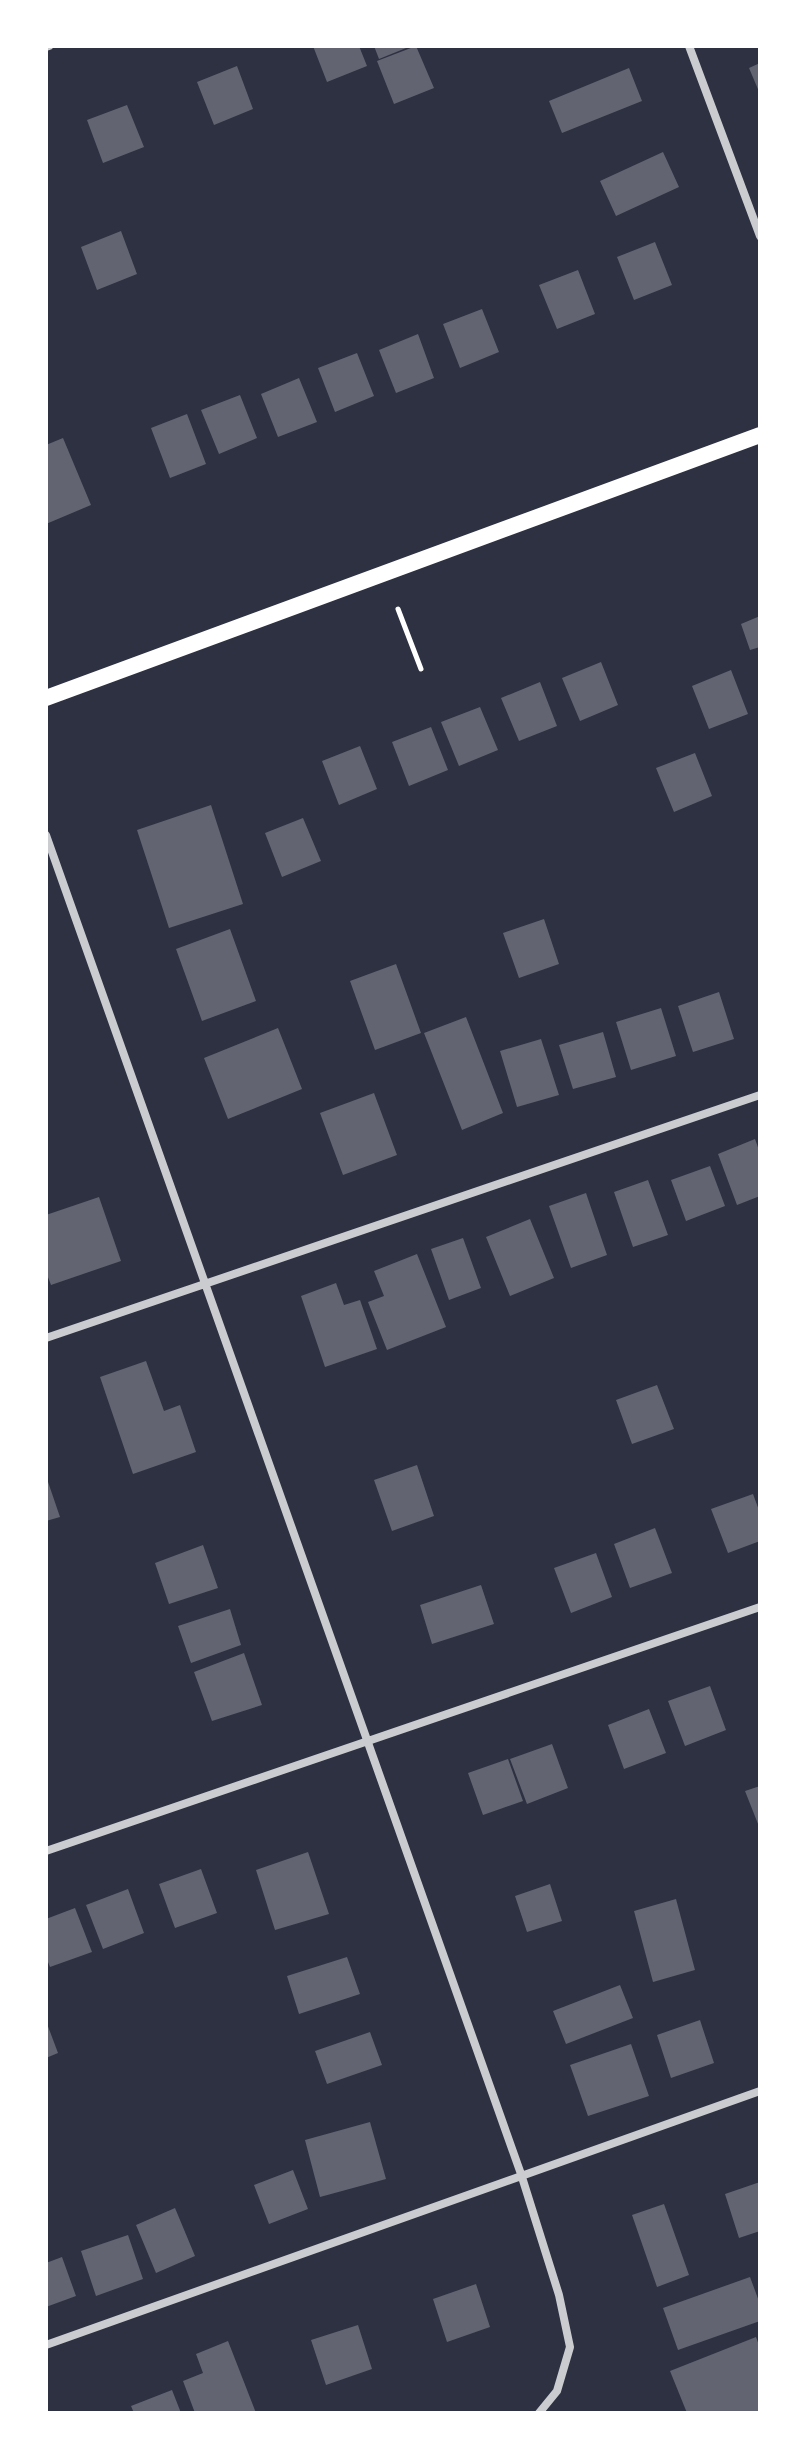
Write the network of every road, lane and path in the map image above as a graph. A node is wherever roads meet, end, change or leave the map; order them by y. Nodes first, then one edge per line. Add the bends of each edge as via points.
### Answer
1 (689, 46) edge
2 (760, 236) edge
3 (760, 435) edge
4 (398, 609) dead end
5 (421, 669) dead end
6 (46, 698) edge
7 (46, 835) edge
8 (760, 1095) edge
9 (206, 1286) junction
10 (46, 1338) edge
11 (760, 1607) edge
12 (368, 1743) junction
13 (46, 1851) edge
14 (760, 2091) edge
15 (521, 2174) junction
16 (46, 2345) edge
17 (539, 2413) edge

1 - 2 street
3 - 6 main road
4 - 5 path
7 - 9 street
8 - 9 street
9 - 10 street
9 - 12 street
11 - 12 street
12 - 13 street
12 - 15 street
14 - 15 street
15 - 16 street
15 - 17 street via 570,2347 557,2391

